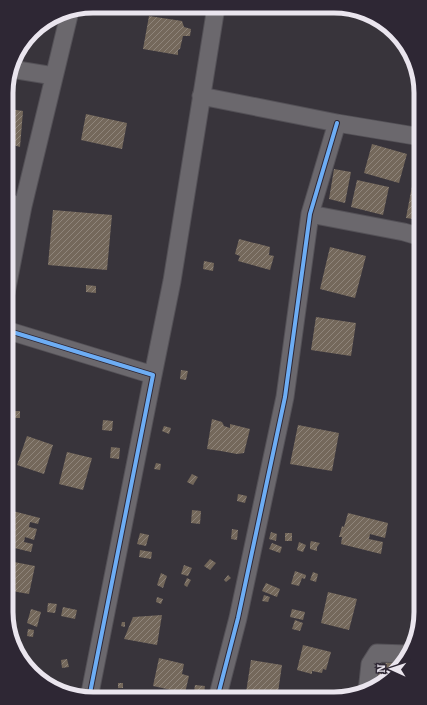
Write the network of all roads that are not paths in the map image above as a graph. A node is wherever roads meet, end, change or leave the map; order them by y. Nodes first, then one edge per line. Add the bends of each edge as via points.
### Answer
1 (215, 13) edge
2 (69, 17) edge
3 (16, 70) edge
4 (54, 76) junction
5 (201, 96) junction
6 (337, 123) junction
7 (414, 136) edge
8 (13, 204) edge
9 (23, 206) junction
10 (310, 214) junction
11 (414, 235) edge
12 (13, 255) edge
13 (13, 332) edge
14 (153, 375) junction
15 (401, 654) edge
16 (368, 684) edge
17 (90, 692) edge
18 (219, 692) edge

1 - 5 street
2 - 4 street
3 - 4 street
4 - 9 street
5 - 6 street
5 - 14 street via 172,281
6 - 7 street
6 - 10 street
8 - 9 street
9 - 12 street
10 - 11 street
10 - 18 street via 285,397 238,618
13 - 14 street
14 - 17 street
15 - 16 street via 377,653 370,664

